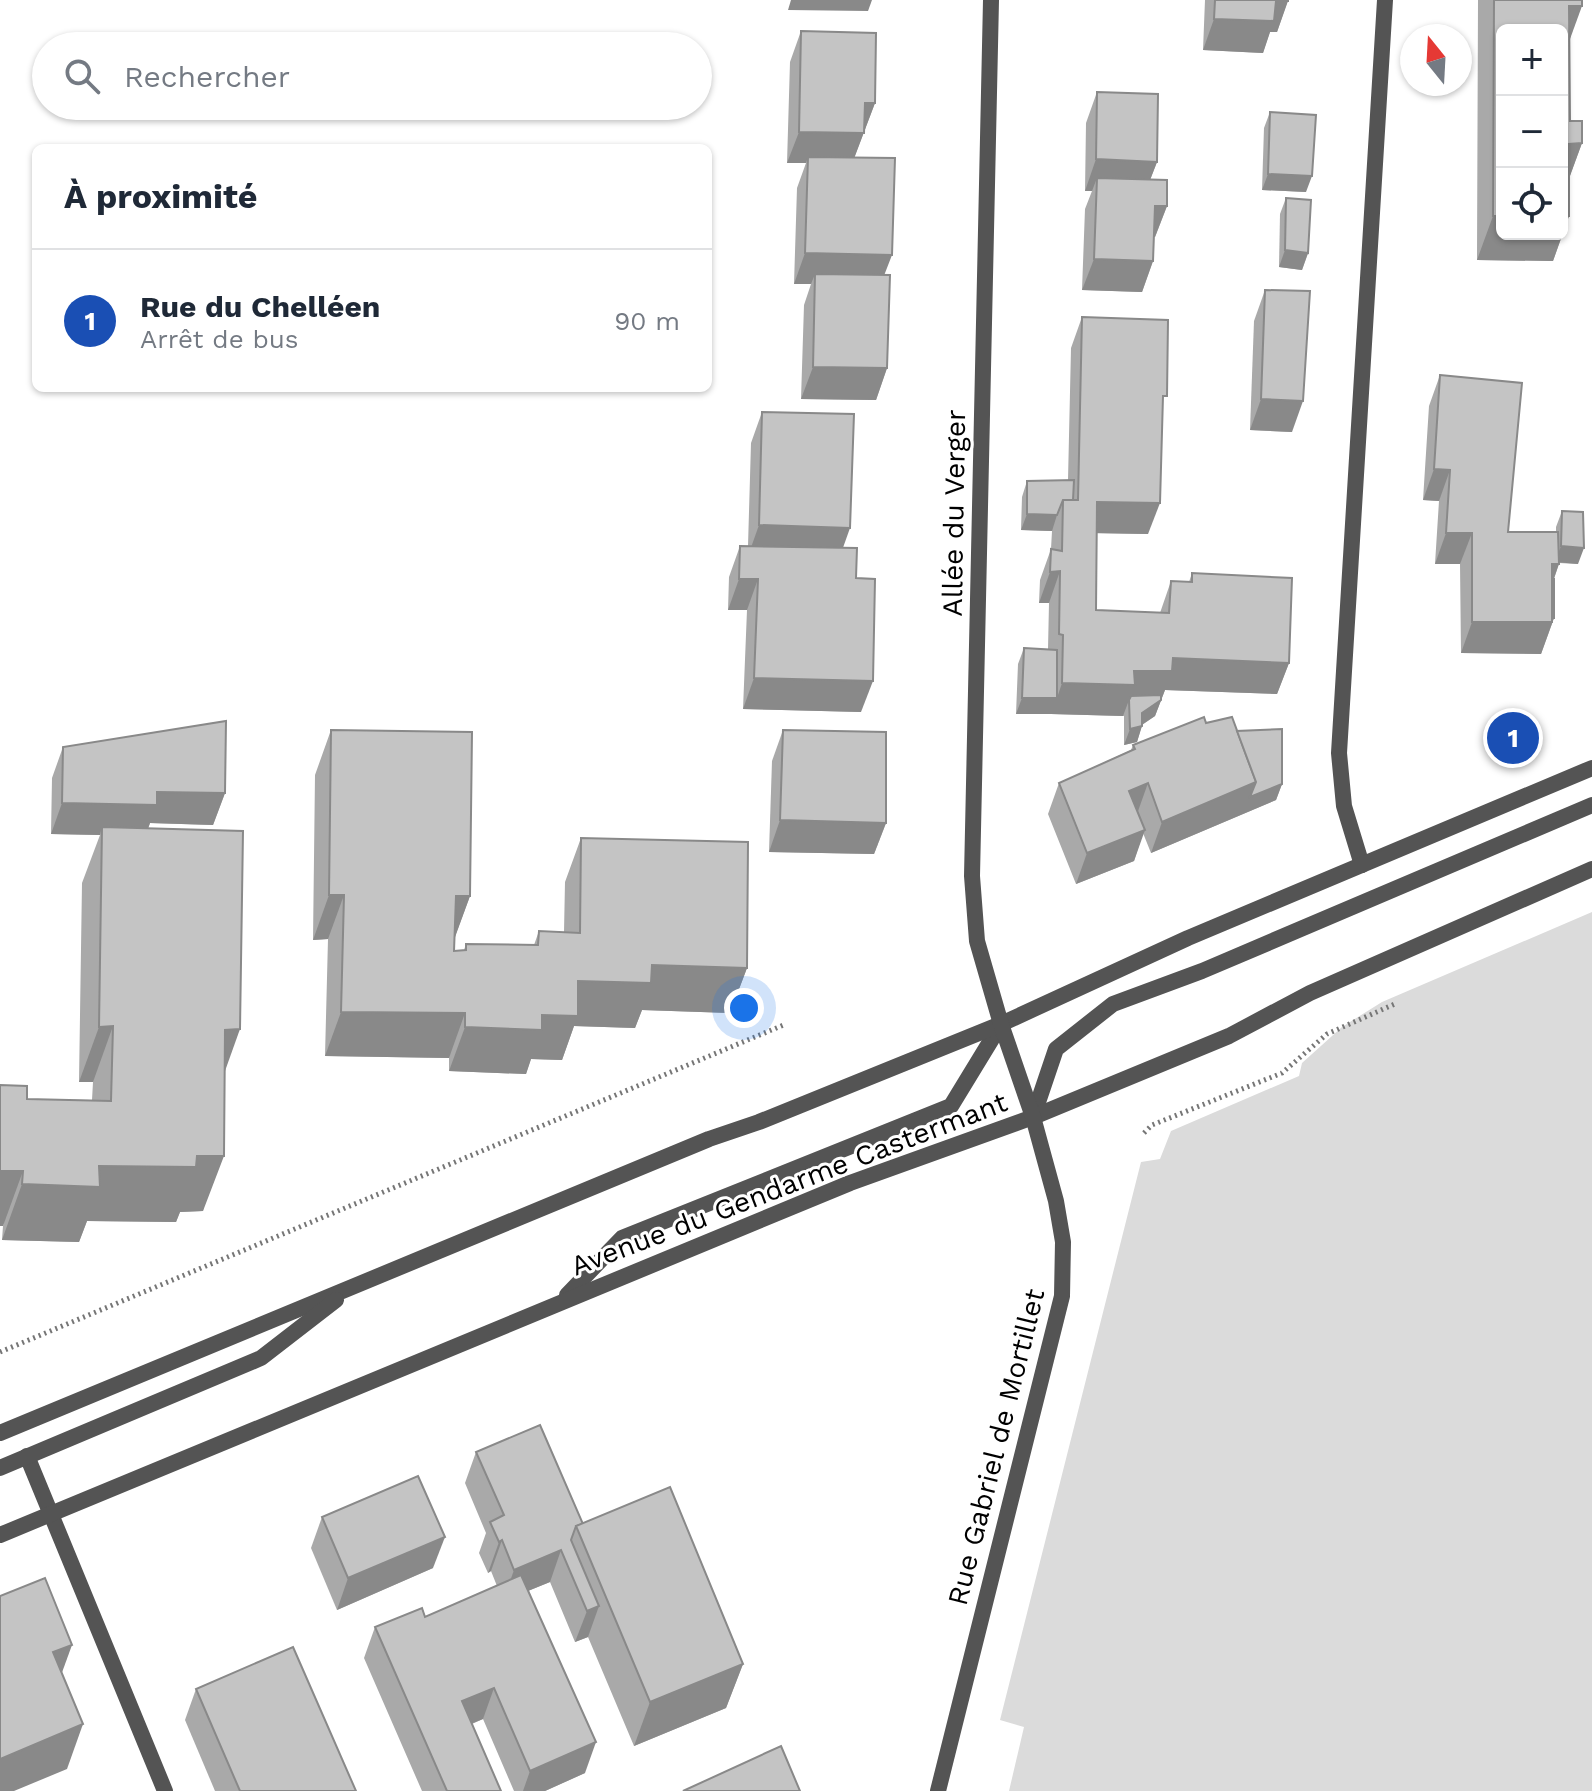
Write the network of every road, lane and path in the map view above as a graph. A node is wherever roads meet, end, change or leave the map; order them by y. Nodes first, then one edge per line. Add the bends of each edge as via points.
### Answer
1 (991, 0) edge
2 (1385, 0) edge
3 (1592, 768) edge
4 (1592, 805) edge
5 (1362, 865) junction
6 (1592, 869) edge
7 (1411, 997) dead end
8 (786, 1024) dead end
9 (1001, 1024) junction
10 (1033, 1117) junction
11 (1144, 1133) dead end
12 (353, 1287) junction
13 (562, 1302) junction
14 (0, 1352) edge
15 (0, 1433) edge
16 (27, 1456) junction
17 (0, 1468) edge
18 (50, 1514) junction
19 (0, 1535) edge
20 (165, 1791) edge
21 (938, 1791) edge

1 - 9 street, Allée du Verger via 972,876 977,941
2 - 5 street via 1339,753 1344,806
3 - 5 street
4 - 10 street via 1113,1004 1056,1049
5 - 9 street
6 - 10 street, Avenue du Gendarme Castermant via 1310,993 1229,1036
7 - 11 path via 1327,1034 1282,1073 1152,1125
8 - 14 path
9 - 10 street, Rue Gabriel de Mortillet
9 - 12 street
9 - 13 street via 951,1106 622,1238
10 - 13 street, Avenue du Gendarme Castermant via 850,1183
10 - 21 street, Rue Gabriel de Mortillet via 1063,1242 1062,1296
12 - 15 street
12 - 16 street via 261,1358
13 - 18 street, Avenue du Gendarme Castermant
16 - 17 street
16 - 18 street
18 - 19 street, Avenue du Gendarme Castermant
18 - 20 street

